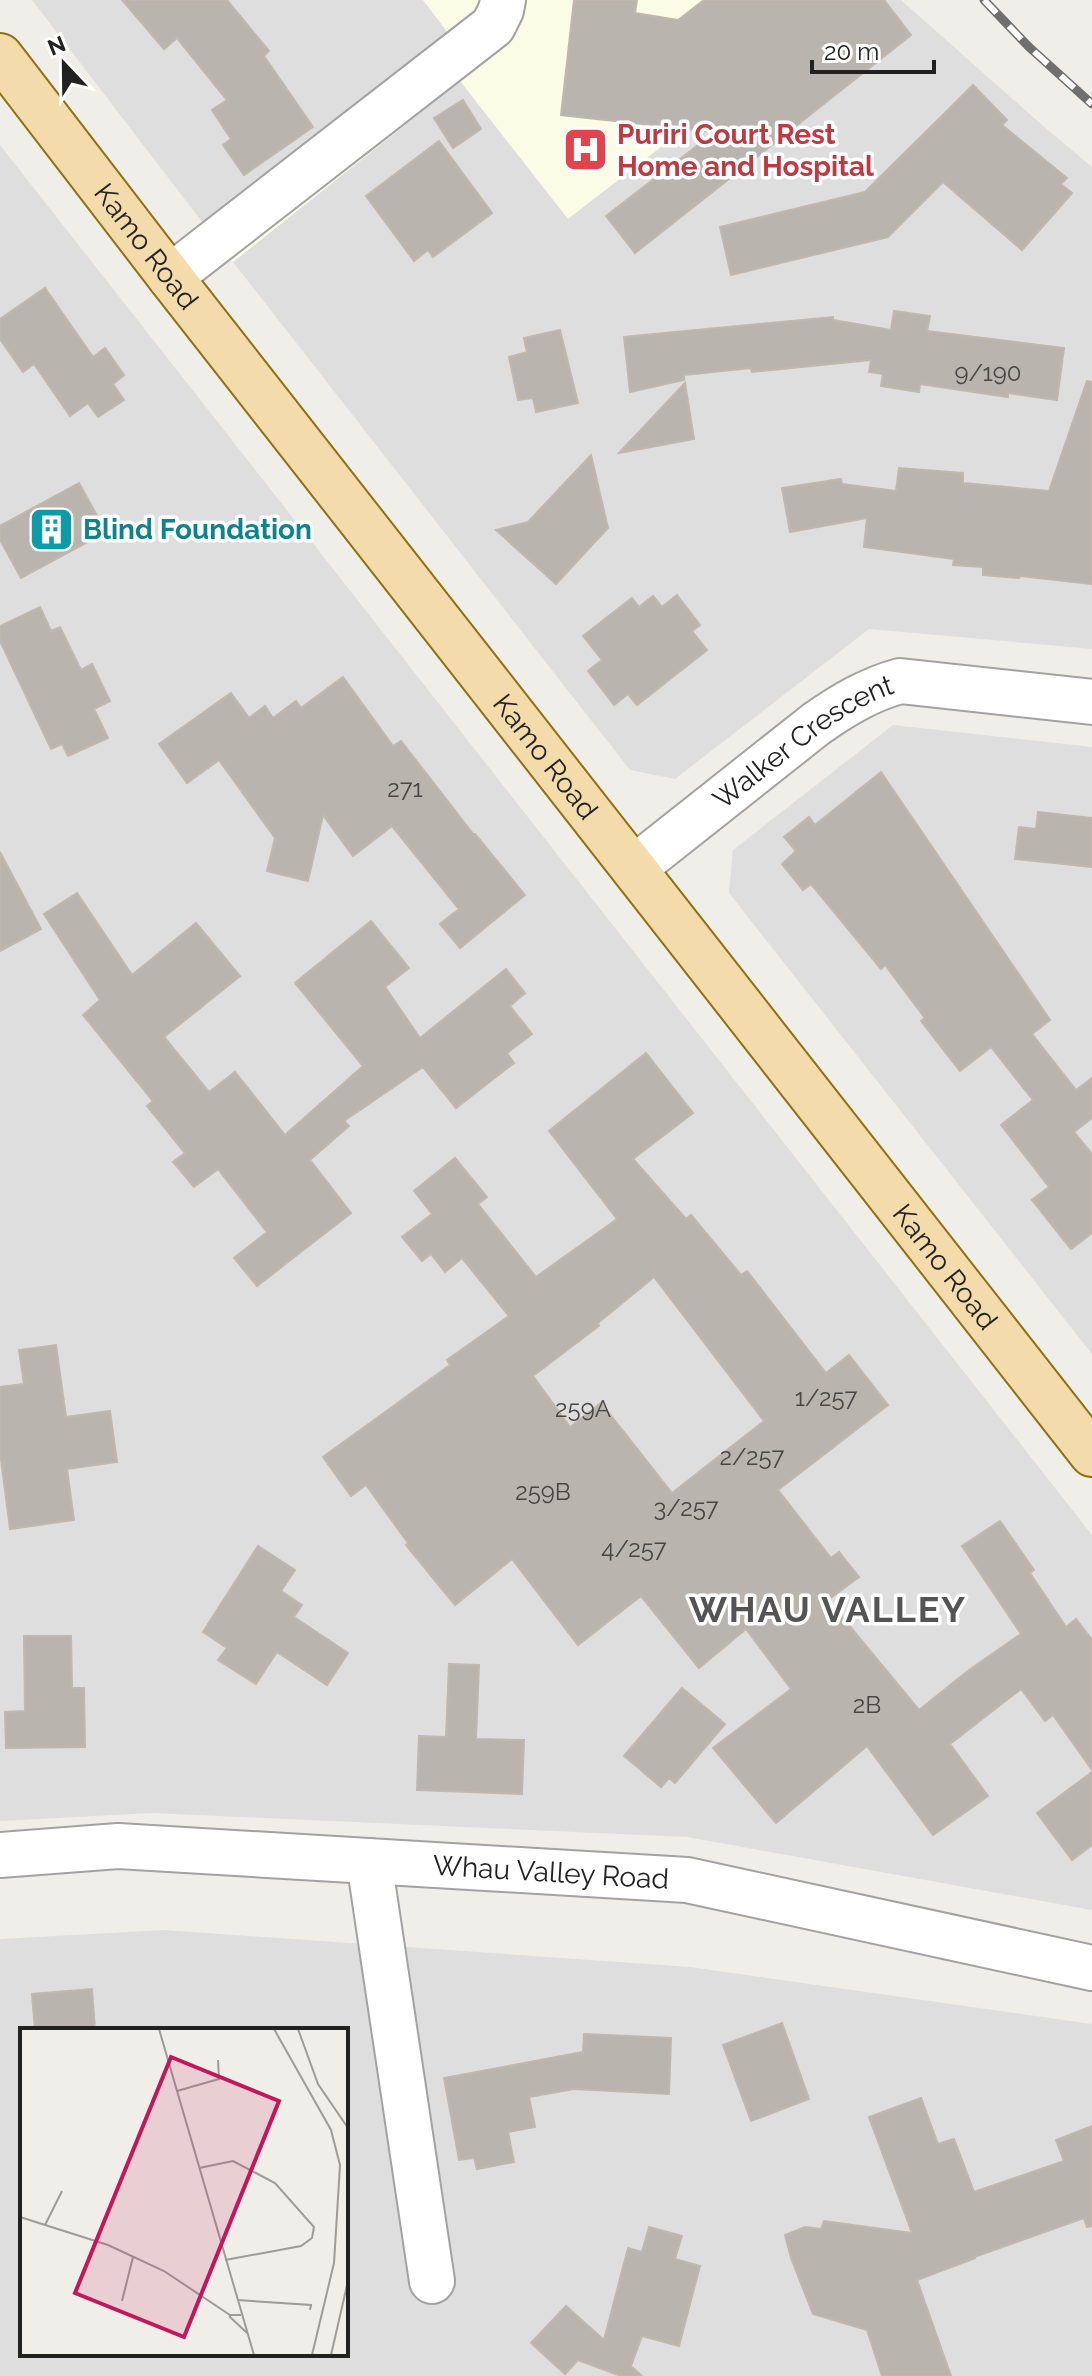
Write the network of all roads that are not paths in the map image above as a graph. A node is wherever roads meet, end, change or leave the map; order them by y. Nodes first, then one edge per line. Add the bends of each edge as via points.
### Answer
1 (503, 0) edge
2 (0, 56) edge
3 (170, 277) junction
4 (1092, 702) edge
5 (634, 868) junction
6 (1092, 1454) edge
7 (0, 1855) edge
8 (369, 1861) junction
9 (1092, 1968) edge
10 (432, 2281) dead end

1 - 3 street via 493,26
2 - 3 main road, Kamo Road
3 - 5 main road, Kamo Road
4 - 5 street, Walker Crescent via 900,681 877,688 816,724
5 - 6 main road, Kamo Road
7 - 8 street, Whau Valley Road via 118,1846
8 - 9 street, Whau Valley Road via 687,1880
8 - 10 street

